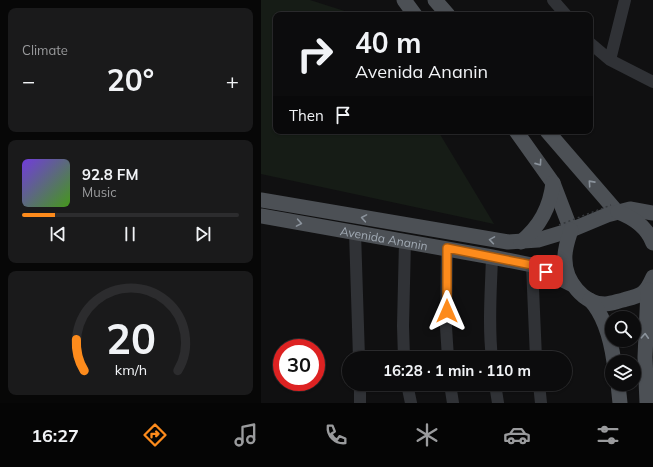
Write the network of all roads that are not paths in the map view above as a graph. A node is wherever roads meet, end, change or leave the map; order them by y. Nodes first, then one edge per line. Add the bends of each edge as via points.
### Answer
1 (403, 0) edge
2 (435, 0) edge
3 (553, 0) edge
4 (625, 0) edge
5 (413, 12) edge
6 (445, 12) edge
7 (563, 12) edge
8 (593, 46) edge
9 (610, 60) junction
10 (653, 82) edge
11 (518, 134) edge
12 (549, 134) edge
13 (553, 183) junction
14 (261, 200) edge
15 (612, 211) junction
16 (653, 213) edge
17 (261, 216) edge
18 (569, 227) junction
19 (355, 232) junction
20 (405, 241) junction
21 (521, 242) junction
22 (653, 243) edge
23 (447, 248) junction
24 (492, 256) junction
25 (532, 265) junction
26 (573, 285) junction
27 (648, 287) edge
28 (590, 300) junction
29 (359, 351) edge
30 (405, 351) edge
31 (448, 351) edge
32 (491, 351) edge
33 (536, 351) edge
34 (612, 355) edge
35 (360, 391) edge
36 (408, 391) edge
37 (451, 391) edge
38 (496, 391) edge
39 (540, 391) edge
40 (619, 391) edge
41 (360, 403) edge
42 (411, 403) edge
43 (453, 403) edge
44 (498, 403) edge
45 (541, 403) edge
46 (620, 403) edge
47 (647, 403) edge

1 - 5 main road
2 - 6 main road
3 - 7 street
4 - 9 street
8 - 9 street
9 - 10 street
11 -> 13 main road
15 -> 12 main road
13 - 18 main road
13 - 21 main road via 549,206 544,216
21 -> 14 main road, Avenida Ananin via 494,241
15 - 16 main road via 630,209
15 - 18 main road, Avenida Ananin
15 - 22 main road via 627,215 638,222 647,231
17 -> 19 main road, Avenida Ananin
18 - 21 main road, Avenida Ananin via 538,240
18 - 26 main road via 565,260 567,273
19 - 20 main road, Avenida Ananin
19 - 29 street
20 - 23 main road, Avenida Ananin
20 - 30 street
23 - 24 main road, Avenida Ananin
23 - 31 street
24 - 25 main road, Avenida Ananin
24 - 32 street
25 - 26 main road, Avenida Ananin
25 - 33 street
26 - 28 main road
27 - 28 main road via 606,304
47 -> 27 main road via 645,357
28 - 34 main road via 602,316
35 - 41 street
36 - 42 street
37 - 43 street
38 - 44 street
39 - 45 street
40 - 46 main road

